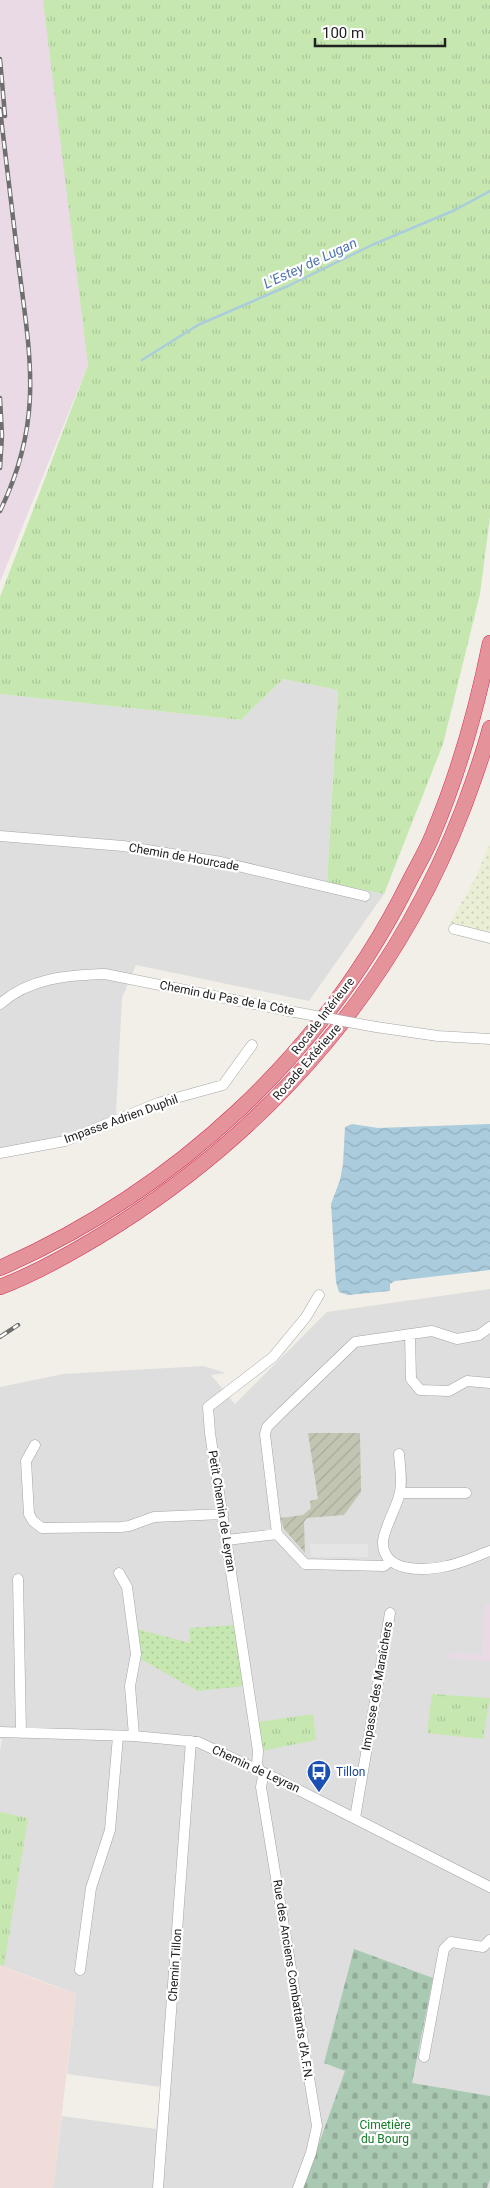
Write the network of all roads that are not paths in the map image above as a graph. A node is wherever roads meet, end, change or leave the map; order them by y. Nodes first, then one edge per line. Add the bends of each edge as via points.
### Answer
1 (490, 643) edge
2 (490, 728) edge
3 (0, 836) edge
4 (365, 896) dead end
5 (454, 929) dead end
6 (490, 938) edge
7 (0, 1004) edge
8 (490, 1039) edge
9 (252, 1045) dead end
10 (0, 1152) edge
11 (0, 1268) edge
12 (0, 1287) edge
13 (318, 1296) dead end
14 (490, 1327) edge
15 (410, 1334) junction
16 (490, 1382) edge
17 (36, 1445) dead end
18 (399, 1454) dead end
19 (400, 1493) junction
20 (466, 1494) dead end
21 (223, 1514) junction
22 (277, 1534) junction
23 (227, 1540) junction
24 (490, 1551) edge
25 (390, 1561) junction
26 (119, 1573) dead end
27 (18, 1579) dead end
28 (390, 1613) dead end
29 (0, 1732) edge
30 (21, 1733) junction
31 (118, 1736) junction
32 (134, 1736) junction
33 (191, 1741) junction
34 (260, 1770) junction
35 (355, 1818) junction
36 (490, 1888) edge
37 (490, 1940) edge
38 (80, 1970) dead end
39 (424, 2057) dead end
40 (158, 2188) edge
41 (298, 2188) edge

1 - 11 highway, Rocade Intérieure via 457,773 433,836 394,912 334,1004 271,1079 204,1141 146,1186 68,1236
2 - 12 highway, Rocade Extérieure via 450,843 411,921 388,959 324,1045 283,1091 222,1150 155,1200 77,1250
3 - 4 street, Chemin de Hourcade via 123,846 212,860
5 - 6 street
7 - 8 street, Chemin du Pas de la Côte, bridge via 45,980 74,974 105,974 376,1027
9 - 10 street, Impasse Adrien Duphil via 224,1085 158,1103 65,1141
13 - 21 street, Petit Chemin de Leyran via 306,1317 273,1357 208,1408
14 - 15 street via 479,1335 457,1339 432,1331
15 - 16 street via 411,1379 420,1390 449,1391 467,1381
15 - 22 street via 355,1342 267,1427 265,1434
17 - 21 street via 26,1461 29,1514 42,1528 121,1526 154,1517
18 - 19 street
19 - 20 street
19 - 25 street via 383,1540 385,1555
21 - 23 street, Petit Chemin de Leyran
22 - 23 street
22 - 25 street via 305,1564 384,1566
23 - 34 street, Petit Chemin de Leyran
24 - 25 street via 446,1567 404,1568
26 - 32 street via 127,1587 136,1654 130,1686
27 - 30 street
28 - 35 street, Impasse des Maraîchers
29 - 30 street, Chemin de Leyran
30 - 31 street, Chemin de Leyran
31 - 32 street, Chemin de Leyran
31 - 38 street via 110,1830 90,1888
32 - 33 street, Chemin de Leyran
33 - 34 street, Chemin de Leyran
33 - 40 street, Chemin Tillon
34 - 35 street, Chemin de Leyran
34 - 41 street, Rue des Anciens Combattants d'A.F.N. via 317,2126
35 - 36 street, Chemin de Leyran
37 - 39 street via 483,1947 451,1942 444,1949

